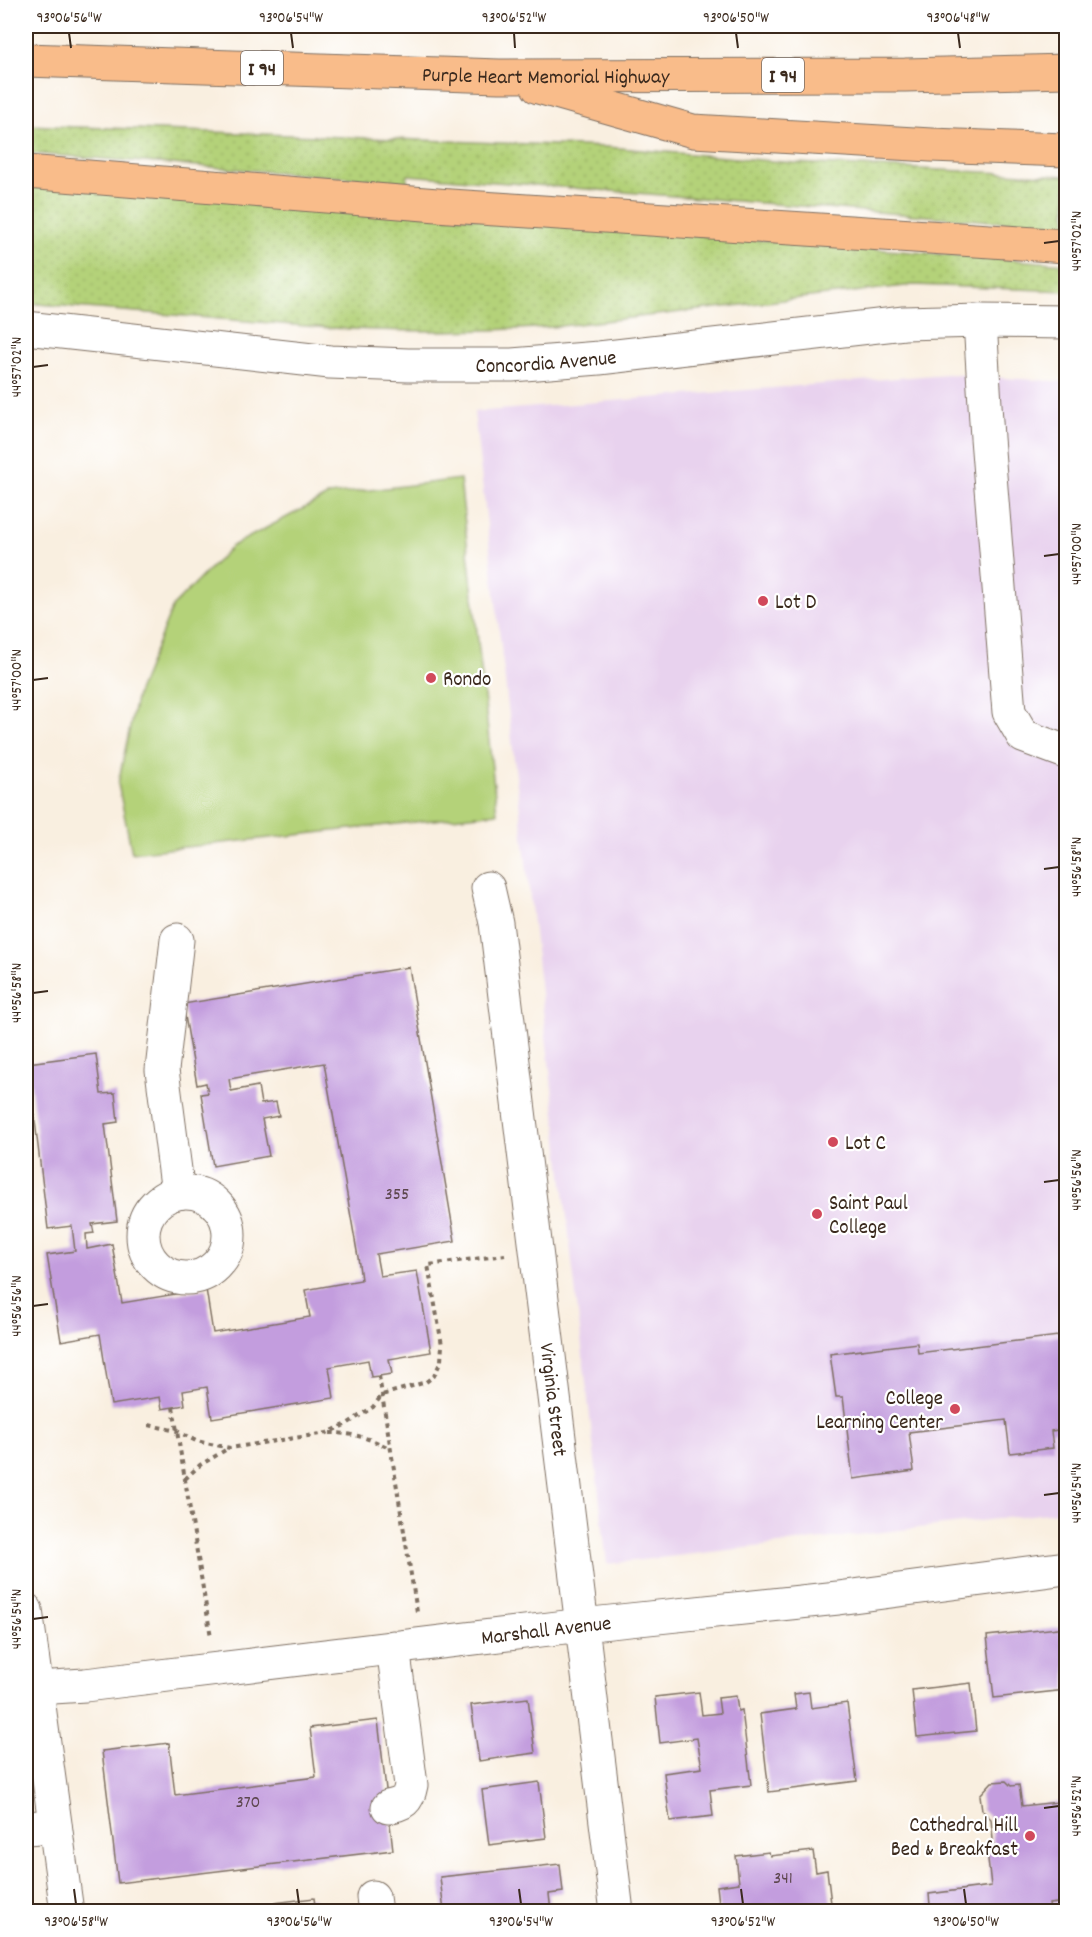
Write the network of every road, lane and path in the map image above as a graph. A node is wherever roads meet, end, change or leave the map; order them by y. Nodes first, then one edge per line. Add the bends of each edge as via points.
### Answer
1 (26, 60) edge
2 (1066, 71) edge
3 (499, 76) junction
4 (1066, 150) edge
5 (26, 172) edge
6 (1066, 246) edge
7 (980, 321) junction
8 (1066, 322) edge
9 (26, 328) edge
10 (1066, 752) edge
11 (488, 888) dead end
12 (177, 939) dead end
13 (178, 1193) dead end
14 (536, 1251) junction
15 (379, 1376) dead end
16 (382, 1395) junction
17 (173, 1407) dead end
18 (150, 1425) dead end
19 (177, 1431) junction
20 (327, 1433) junction
21 (230, 1448) junction
22 (391, 1449) junction
23 (185, 1479) junction
24 (1066, 1568) edge
25 (26, 1610) edge
26 (582, 1625) junction
27 (408, 1646) junction
28 (216, 1669) junction
29 (31, 1685) edge
30 (388, 1807) dead end
31 (40, 1827) edge
32 (67, 1911) edge
33 (616, 1911) edge

1 - 3 highway, Purple Heart Memorial Highway / I 94
2 - 3 highway, Purple Heart Memorial Highway / I 94
3 - 4 highway via 693,131
5 - 6 highway via 462,207
7 - 8 street, Concordia Avenue
7 - 9 street, Concordia Avenue via 904,323 512,365 330,362
7 - 10 street via 1009,712 1023,736
11 - 14 street, Virginia Street via 496,923
12 - 13 street via 162,1070
14 - 16 path via 429,1265 441,1361 434,1376 426,1382
14 - 26 street, Virginia Street
15 - 16 path
16 - 20 path via 374,1407
16 - 22 path
17 - 19 path
18 - 19 path
19 - 21 path via 196,1441
19 - 23 path
20 - 21 path
20 - 22 path via 350,1433
21 - 23 path via 200,1465
22 - 27 path
23 - 28 path
24 - 26 street, Marshall Avenue via 838,1598
25 - 29 street
26 - 27 street, Marshall Avenue
26 - 33 street, Virginia Street
27 - 28 street, Marshall Avenue
27 - 30 street via 411,1785 409,1796 402,1803
28 - 29 street, Marshall Avenue via 85,1685
29 - 31 street
31 - 32 street

